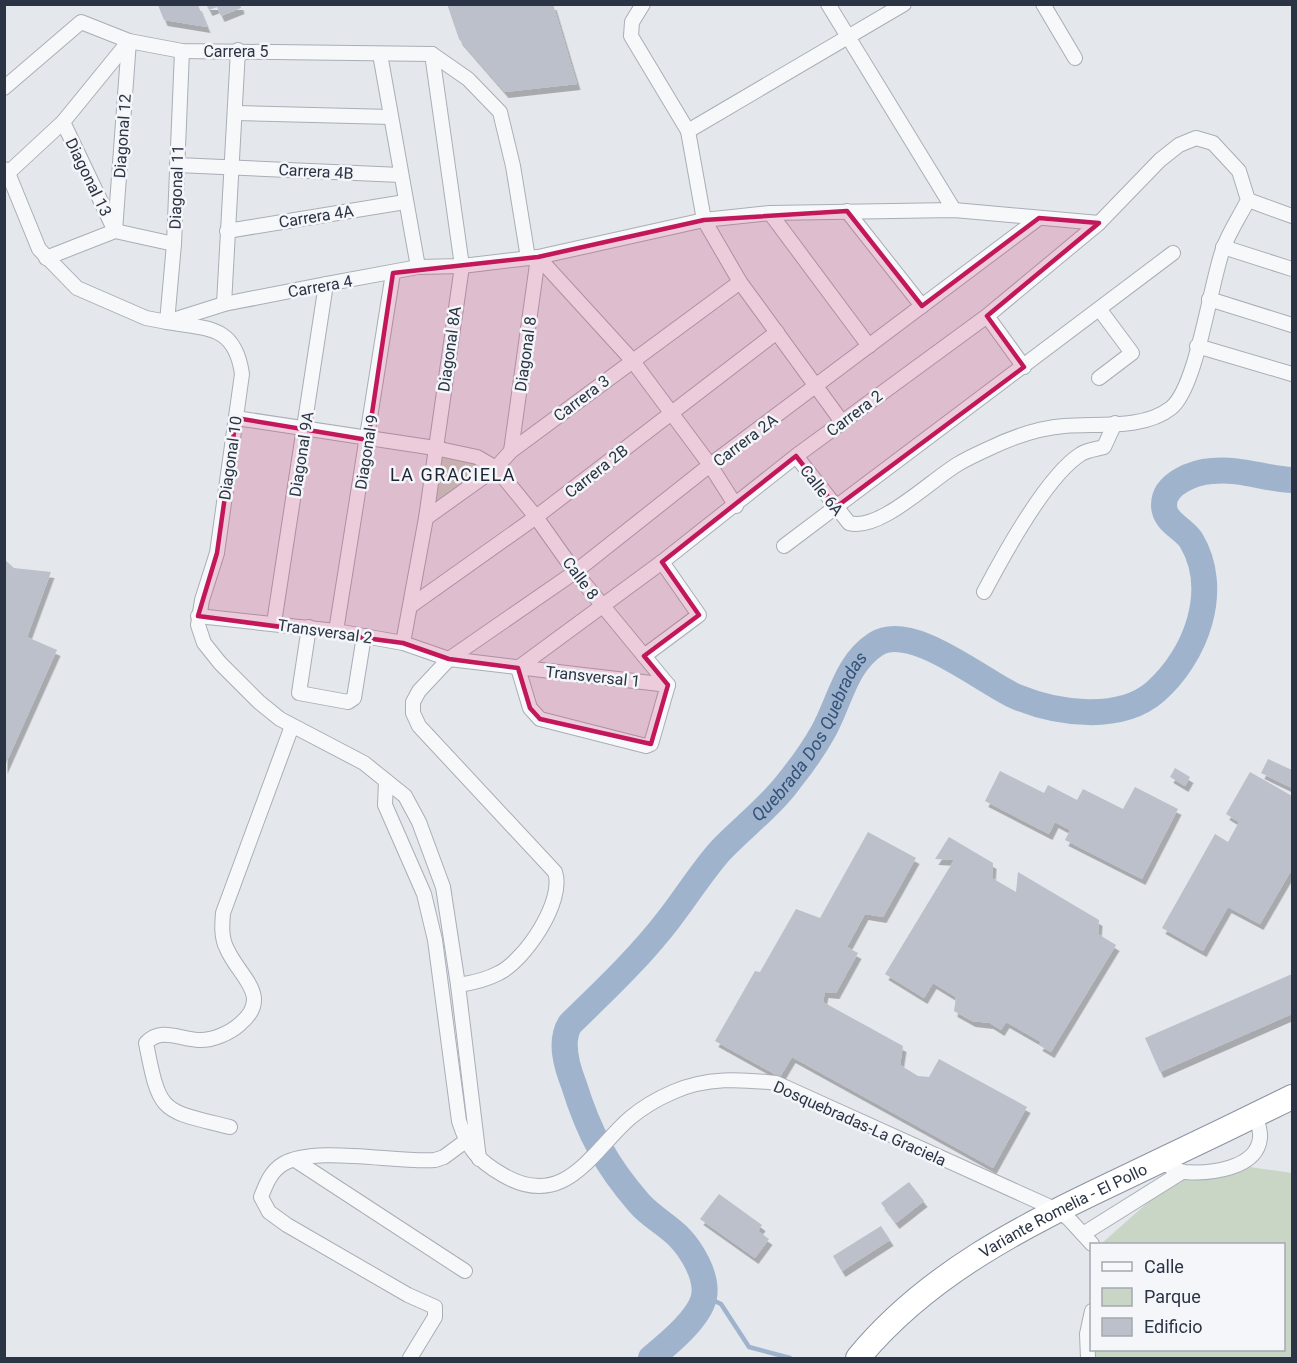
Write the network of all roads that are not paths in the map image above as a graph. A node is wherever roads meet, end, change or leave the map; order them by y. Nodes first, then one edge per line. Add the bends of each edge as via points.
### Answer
1 (644, 4) edge
2 (828, 4) edge
3 (904, 4) edge
4 (1043, 4) edge
5 (849, 36) junction
6 (129, 41) junction
7 (238, 50) junction
8 (182, 51) junction
9 (380, 54) junction
10 (432, 54) junction
11 (1075, 58) dead end
12 (4, 88) edge
13 (236, 113) junction
14 (391, 117) junction
15 (63, 122) junction
16 (688, 131) junction
17 (177, 165) junction
18 (230, 167) junction
19 (6, 175) edge
20 (401, 175) junction
21 (1248, 200) junction
22 (405, 202) junction
23 (954, 210) junction
24 (847, 211) junction
25 (770, 213) junction
26 (1293, 216) edge
27 (1039, 218) junction
28 (704, 220) junction
29 (1099, 223) junction
30 (115, 231) junction
31 (227, 231) junction
32 (174, 244) junction
33 (1223, 247) junction
34 (1173, 253) dead end
35 (46, 258) junction
36 (533, 258) junction
37 (462, 266) junction
38 (418, 267) junction
39 (1293, 269) edge
40 (393, 273) junction
41 (740, 282) junction
42 (326, 284) junction
43 (1209, 298) junction
44 (224, 304) junction
45 (922, 306) junction
46 (1100, 310) junction
47 (987, 315) junction
48 (167, 322) junction
49 (1293, 325) edge
50 (777, 332) junction
51 (868, 346) junction
52 (1197, 346) junction
53 (632, 360) junction
54 (1024, 367) junction
55 (1293, 374) edge
56 (1099, 378) dead end
57 (816, 387) junction
58 (670, 413) junction
59 (236, 418) junction
60 (842, 422) junction
61 (1115, 423) junction
62 (305, 430) junction
63 (368, 440) junction
64 (435, 447) junction
65 (511, 451) junction
66 (796, 456) junction
67 (710, 465) junction
68 (496, 468) junction
69 (736, 506) junction
70 (836, 507) junction
71 (536, 517) junction
72 (426, 518) junction
73 (784, 546) dead end
74 (663, 562) junction
75 (575, 572) junction
76 (984, 592) dead end
77 (412, 605) junction
78 (603, 607) junction
79 (198, 616) junction
80 (274, 623) junction
81 (309, 627) junction
82 (336, 631) junction
83 (364, 636) junction
84 (204, 643) joint
85 (403, 643) junction
86 (644, 656) junction
87 (449, 659) junction
88 (518, 668) junction
89 (668, 685) junction
90 (292, 726) junction
91 (386, 781) junction
92 (458, 985) junction
93 (1293, 1097) edge
94 (1256, 1115) junction
95 (230, 1127) dead end
96 (470, 1138) junction
97 (295, 1160) junction
98 (1159, 1161) junction
99 (1182, 1172) junction
100 (1058, 1210) junction
101 (1087, 1239) edge
102 (465, 1271) dead end
103 (1090, 1320) edge
104 (410, 1359) edge
105 (858, 1359) edge
106 (1088, 1359) edge

1 - 16 street via 632,22 631,36
2 - 5 street
3 - 5 street
4 - 11 street
5 - 16 street
5 - 23 street
6 - 8 street, Carrera 5
6 - 12 street, Carrera 5 via 79,23
6 - 15 street
6 - 30 street, Diagonal 12
7 - 8 street, Carrera 5
7 - 9 street, Carrera 5
7 - 13 street
8 - 17 street, Diagonal 11
9 - 10 street, Carrera 5
9 - 14 street
10 - 36 street, Diagonal 8 via 468,79 500,112
10 - 37 street, Diagonal 8A
13 - 14 street
13 - 18 street
14 - 20 street
15 - 19 street
15 - 30 street, Diagonal 13
16 - 28 street
17 - 18 street, Carrera 4B
17 - 32 street, Diagonal 11
18 - 20 street, Carrera 4B
18 - 31 street
19 - 35 street via 32,236
20 - 22 street
21 - 26 street
21 - 29 street, Carrera 2 via 1239,171 1213,142 1196,138 1160,160
21 - 33 street
22 - 31 street, Carrera 4A
22 - 38 street
23 - 24 street, Carrera 4
23 - 27 street, Carrera 4
24 - 25 street, Carrera 4
24 - 45 street
25 - 28 street, Carrera 4
25 - 51 street
27 - 29 street, Carrera 4
27 - 45 street, Carrera 2A
28 - 36 street, Carrera 4
28 - 41 street
29 - 47 street, Carrera 2
30 - 32 street
30 - 35 street
31 - 44 street
32 - 48 street, Diagonal 11
33 - 39 street
33 - 43 street
34 - 46 street
35 - 48 street via 77,288 146,318
36 - 37 street, Carrera 4
36 - 53 street
36 - 65 street, Diagonal 8
37 - 38 street, Carrera 4
37 - 64 street, Diagonal 8A
38 - 40 street, Carrera 4
40 - 42 street, Carrera 4
40 - 63 street, Diagonal 9
41 - 50 street
41 - 53 street, Carrera 3
42 - 44 street, Carrera 4
42 - 62 street, Diagonal 9A
43 - 49 street
43 - 52 street
44 - 48 street, Carrera 4
45 - 51 street, Carrera 2A
46 - 54 street
46 - 56 street via 1131,353
47 - 54 street
47 - 60 street, Carrera 2
48 - 59 street, Diagonal 10 via 221,332 231,340 240,357 242,374
50 - 57 street
50 - 58 street, Carrera 2B
51 - 57 street, Carrera 2A
52 - 55 street
52 - 61 street via 1189,380 1171,408 1155,416
53 - 58 street
53 - 65 street, Carrera 3
54 - 70 street
57 - 60 street
57 - 67 street, Carrera 2A
58 - 67 street
58 - 71 street, Carrera 2B
59 - 62 street
59 - 79 street, Diagonal 10 via 217,553
60 - 66 street, Carrera 2
61 - 70 street, Calle 6A via 1063,426 1016,437 959,463 877,520 857,526 849,523
61 - 76 street via 1104,447 1082,453 1056,479 1008,545
62 - 63 street
62 - 80 street, Diagonal 9A
63 - 64 street
63 - 82 street, Diagonal 9
64 - 68 street via 477,457
64 - 72 street, Diagonal 8A
65 - 68 street, Carrera 3
66 - 69 street, Carrera 2
66 - 70 street, Calle 6A
67 - 69 street
67 - 75 street, Carrera 2A
68 - 71 street, Calle 8
68 - 72 street, Carrera 3
69 - 74 street, Carrera 2
70 - 73 street
71 - 75 street, Calle 8
71 - 77 street, Carrera 2B
72 - 77 street, Diagonal 8A
74 - 78 street, Carrera 2
74 - 86 street via 699,615
75 - 78 street, Calle 8
75 - 87 street, Carrera 2A
77 - 85 street, Diagonal 8A
78 - 86 street, Calle 8
78 - 88 street, Carrera 2
79 - 80 street, Transversal 2
79 - 84 street, Diagonal 10
80 - 81 street, Transversal 2
81 - 82 street, Transversal 2
81 - 83 street via 299,693 352,701
82 - 83 street, Transversal 2
83 - 85 street, Transversal 2
84 - 90 street, Dosquebradas-La Graciela via 260,702
85 - 87 street, Transversal 2
86 - 89 street, Calle 8
87 - 88 street, Transversal 1
87 - 92 street, Carrera 2A via 413,702 419,726 555,872 559,884 551,908 521,958 500,973
88 - 89 street, Transversal 1
88 - 89 street via 530,708 540,719 646,746 651,744
90 - 91 street, Dosquebradas-La Graciela via 364,763
90 - 95 street via 223,913 226,949 255,998 252,1014 230,1032 200,1041 163,1034 146,1043 159,1097 166,1108
91 - 92 street, Dosquebradas-La Graciela via 405,796 443,887
91 - 96 street, Dosquebradas-La Graciela via 385,805 424,894 435,940 459,1121
92 - 96 street, Dosquebradas-La Graciela
93 - 94 highway, Variante Romelia - El Pollo
94 - 98 highway, Variante Romelia - El Pollo
94 - 99 street via 1260,1137 1249,1158 1215,1171
96 - 97 street via 435,1160 333,1156
96 - 100 street, Dosquebradas-La Graciela via 479,1159 510,1179 525,1184 562,1182 583,1169 632,1116 674,1092 707,1081 776,1083
97 - 102 street
97 - 104 street via 284,1163 271,1175 261,1197 263,1205 287,1225 435,1307 435,1317
98 - 99 street
98 - 100 highway, Variante Romelia - El Pollo
99 - 101 street
100 - 101 street, Dosquebradas-La Graciela
100 - 105 highway, Variante Romelia - El Pollo via 961,1264 935,1283 878,1335
103 - 106 street

